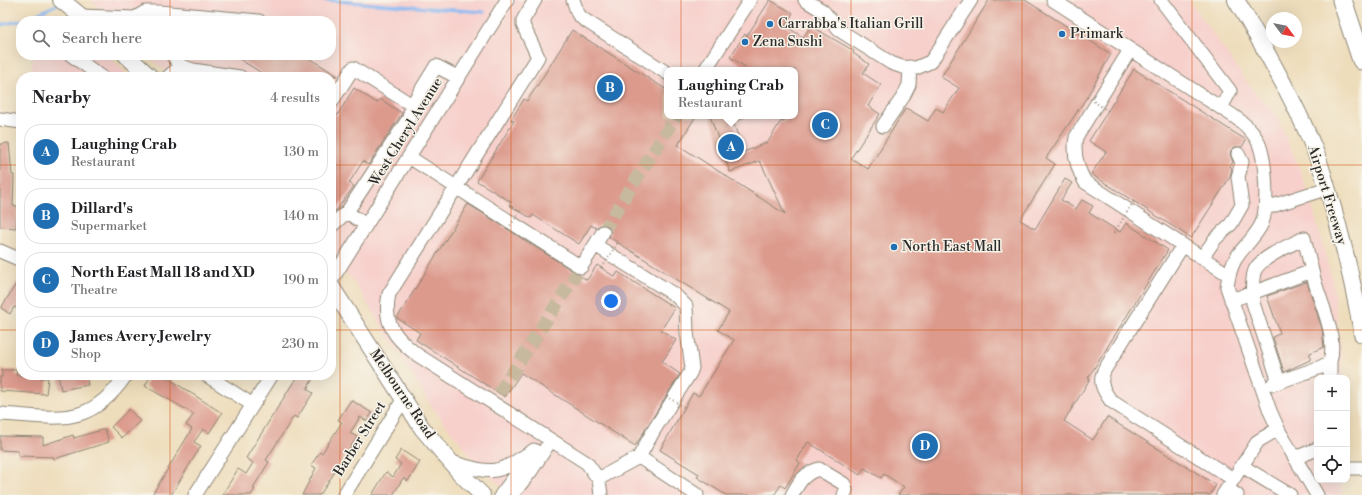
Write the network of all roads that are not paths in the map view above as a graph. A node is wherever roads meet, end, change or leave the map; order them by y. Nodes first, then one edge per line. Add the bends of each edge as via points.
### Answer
1 (61, 0) edge
2 (507, 0) edge
3 (535, 0) edge
4 (573, 0) edge
5 (750, 0) edge
6 (806, 0) edge
7 (971, 0) edge
8 (1053, 0) edge
9 (1161, 0) edge
10 (1236, 0) edge
11 (1342, 0) edge
12 (81, 16) edge
13 (140, 16) edge
14 (203, 16) edge
15 (1130, 50) junction
16 (78, 60) edge
17 (131, 60) edge
18 (176, 60) edge
19 (1362, 60) edge
20 (181, 66) junction
21 (708, 67) edge
22 (910, 67) junction
23 (664, 71) edge
24 (95, 72) edge
25 (145, 72) edge
26 (174, 72) edge
27 (206, 72) edge
28 (459, 78) junction
29 (336, 95) edge
30 (412, 105) junction
31 (1221, 108) junction
32 (409, 118) junction
33 (0, 119) edge
34 (16, 121) edge
35 (883, 126) dead end
36 (426, 129) junction
37 (1238, 154) dead end
38 (408, 157) junction
39 (457, 187) junction
40 (1328, 188) junction
41 (1266, 208) junction
42 (347, 212) junction
43 (336, 222) edge
44 (366, 225) junction
45 (603, 232) tunnel mouth
46 (595, 245) junction
47 (1183, 245) junction
48 (0, 251) edge
49 (16, 258) edge
50 (1202, 258) junction
51 (1312, 271) junction
52 (336, 273) edge
53 (1229, 275) junction
54 (1252, 293) junction
55 (336, 294) edge
56 (1231, 300) junction
57 (1362, 334) edge
58 (1330, 362) junction
59 (1330, 375) edge
60 (123, 380) edge
61 (214, 380) edge
62 (269, 380) edge
63 (1280, 382) junction
64 (1262, 388) junction
65 (403, 400) junction
66 (253, 405) junction
67 (0, 414) edge
68 (1278, 429) junction
69 (548, 438) junction
70 (534, 450) junction
71 (1314, 450) edge
72 (639, 457) junction
73 (1295, 458) junction
74 (451, 462) junction
75 (1242, 466) junction
76 (1350, 468) edge
77 (1362, 468) edge
78 (528, 475) junction
79 (1312, 476) edge
80 (598, 479) junction
81 (1230, 489) edge
82 (195, 495) edge
83 (344, 495) edge
84 (482, 495) edge
85 (501, 495) edge
86 (511, 495) edge
87 (522, 495) edge
88 (601, 495) edge
89 (697, 495) edge
90 (792, 495) edge
91 (844, 495) edge
92 (1290, 495) edge
93 (1317, 495) edge

1 - 12 main road
2 - 28 street, West Cheryl Avenue
3 - 39 street via 523,20 523,25 538,57
4 - 23 street via 583,19
5 - 21 street
6 - 22 street via 823,12 833,25 847,36 891,63
7 - 22 street via 930,62 916,68
8 - 15 street
9 - 31 street via 1230,91
10 - 40 main road, Airport Freeway via 1292,102 1315,151
11 - 19 highway
13 - 14 street via 145,12
15 - 31 street
15 - 47 street via 1076,137 1074,145 1079,171 1085,182
16 - 24 street
17 - 25 main road
18 - 20 street
20 - 26 street
20 - 27 street
22 - 35 street via 909,85
28 - 30 street via 436,66
28 - 36 street, West Cheryl Avenue
29 - 30 street via 353,68
30 - 32 street
31 - 41 street via 1244,124 1257,139 1266,189
32 - 36 street
32 - 42 street
33 - 34 street
36 - 38 street, West Cheryl Avenue
37 - 50 street via 1242,162 1238,177 1242,205
38 - 39 street
38 - 44 street, West Cheryl Avenue
39 - 46 street via 579,270
39 - 69 street via 389,294 386,304 394,335 406,346 496,398
40 - 41 street
40 - 57 main road, Airport Freeway via 1354,285
41 - 53 street via 1260,226 1234,260
42 - 43 street
42 - 44 street
44 - 52 street, West Cheryl Avenue
45 - 46 street
46 - 72 street via 675,295 686,306 692,368
47 - 50 street
47 - 81 street via 1105,369 1101,381 1104,392 1111,401
48 - 49 street
50 - 53 street
51 - 54 street
51 - 54 street via 1304,238 1261,263 1255,270
51 - 58 street via 1331,334 1333,351
53 - 56 street via 1227,287
54 - 56 street
54 - 63 street via 1257,317
55 - 65 main road, Melbourne Road
56 - 64 street
58 - 59 street
58 - 63 street
60 - 67 street via 100,405 86,413 70,417
61 - 66 street
62 - 66 street
63 - 64 street
64 - 68 street
65 - 74 main road, Melbourne Road via 422,428
65 - 83 street, Barber Street
66 - 82 street
68 - 73 street
68 - 75 street via 1258,440
69 - 70 street
69 - 78 street
69 - 80 street via 587,463
70 - 74 street via 504,469 496,471
70 - 85 street
71 - 73 street
72 - 80 street
72 - 89 street
73 - 79 street
74 - 84 main road, Melbourne Road
75 - 81 street
75 - 92 street
76 - 77 street
78 - 86 street
78 - 87 street
79 - 93 street
80 - 88 street
90 - 91 street via 802,477 810,471 819,469 844,484

